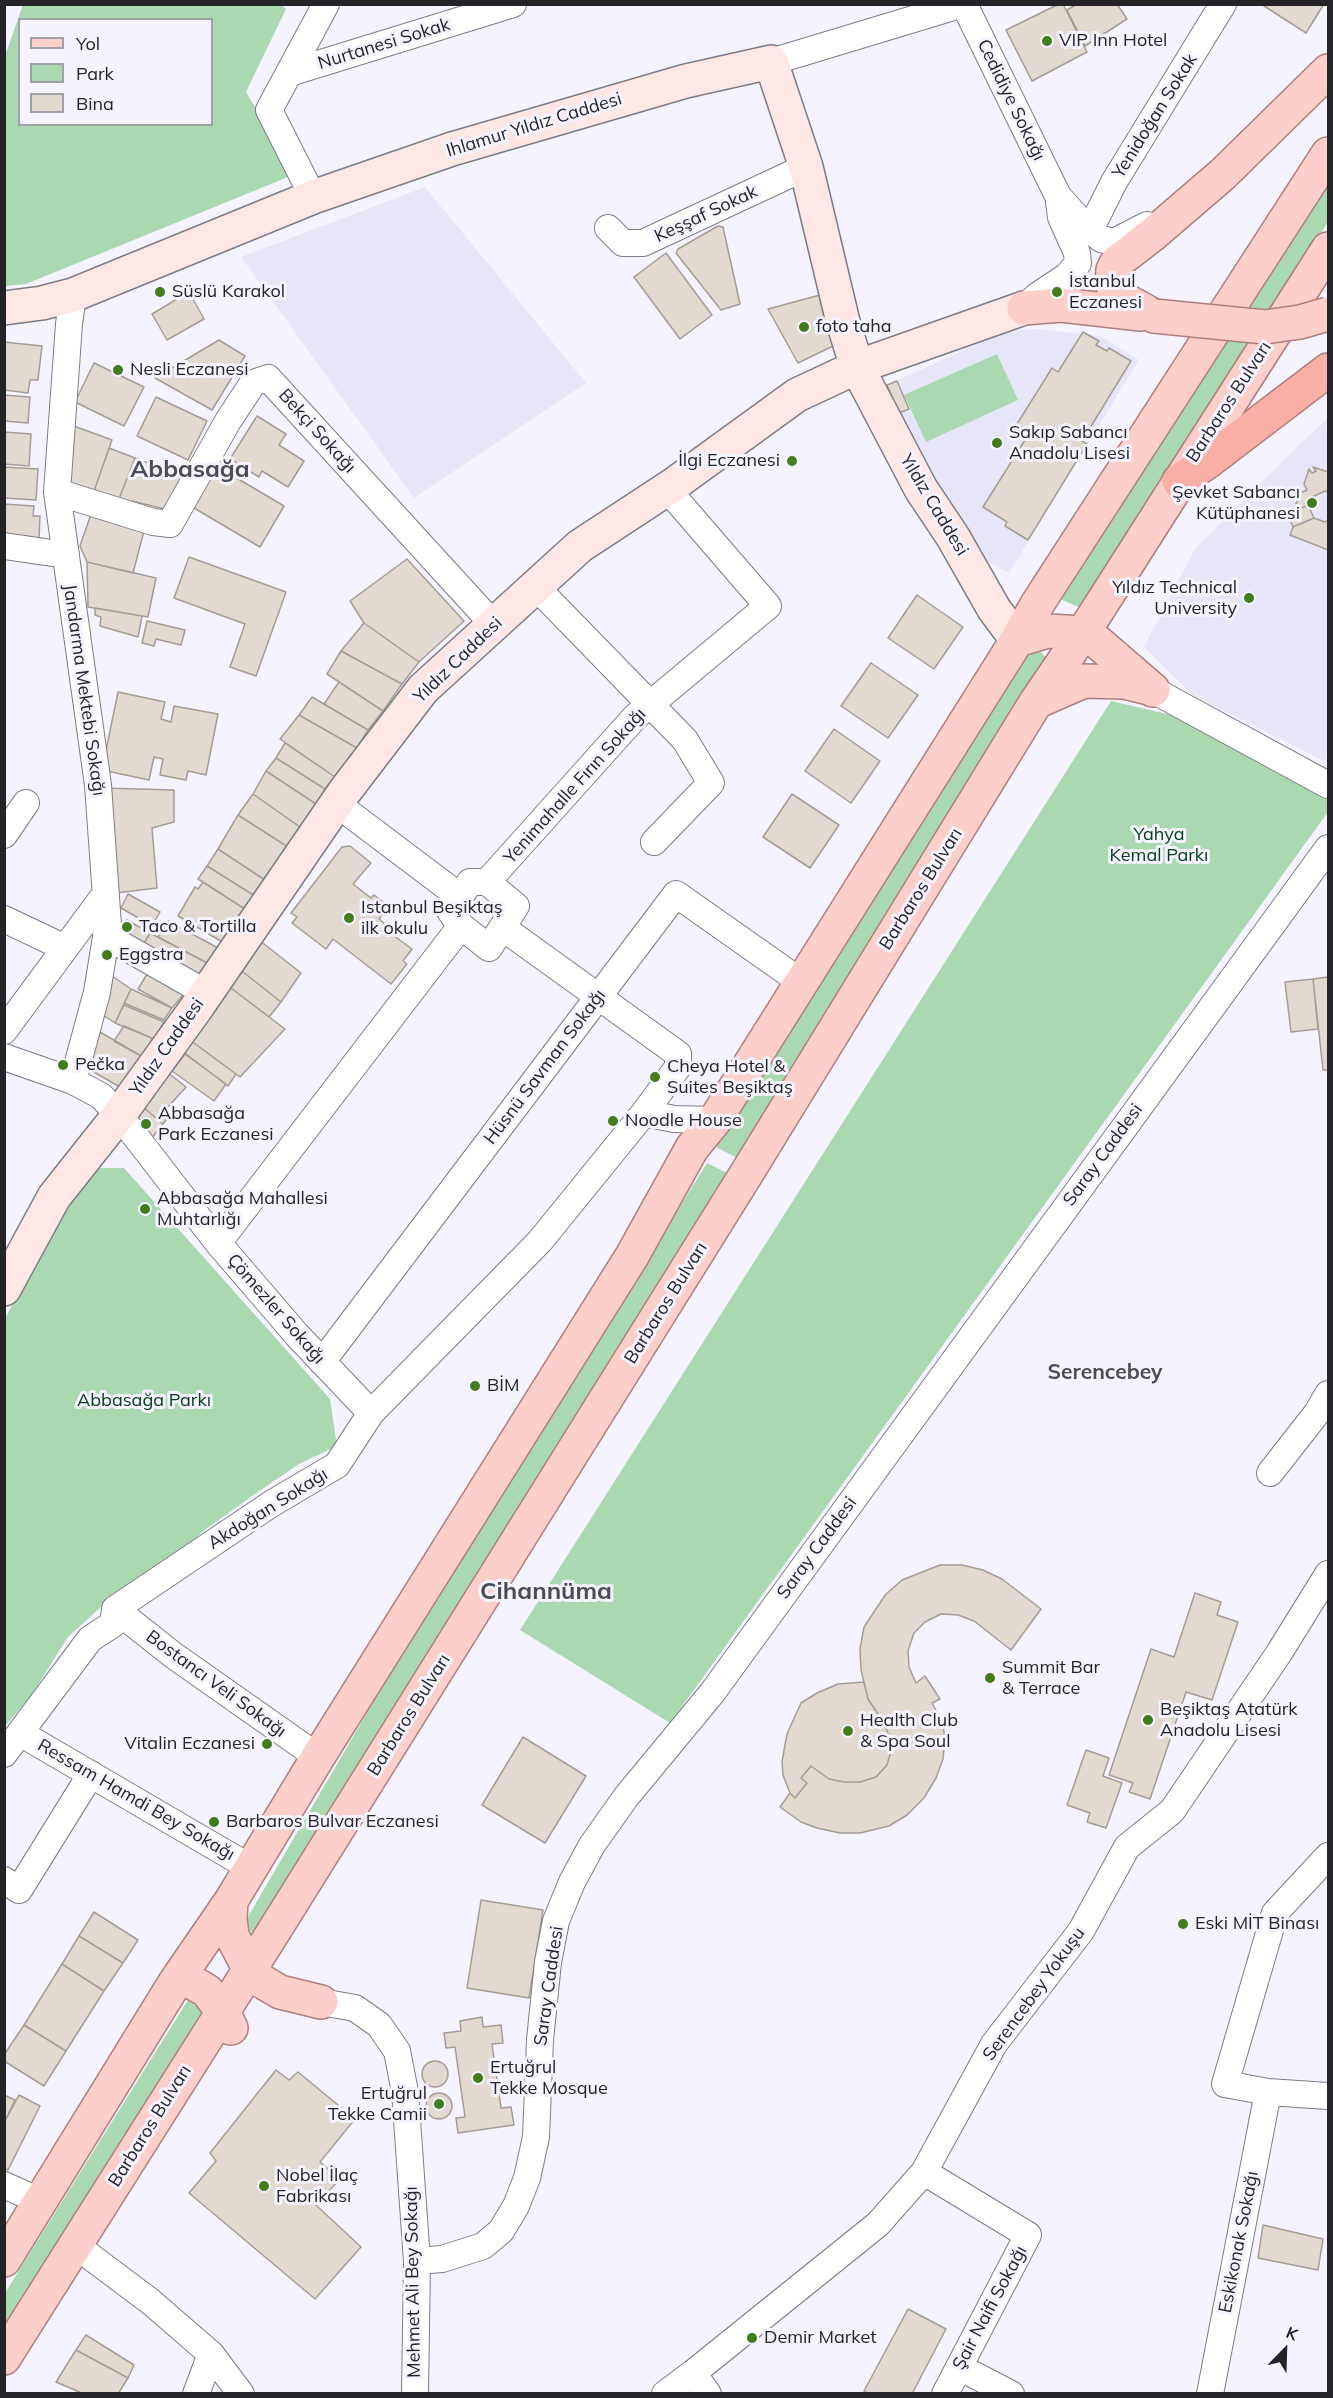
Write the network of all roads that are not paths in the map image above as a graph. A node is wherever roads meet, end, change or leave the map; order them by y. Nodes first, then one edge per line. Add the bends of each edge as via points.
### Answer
1 (327, 4) edge
2 (513, 4) edge
3 (964, 4) edge
4 (1223, 4) edge
5 (771, 62) junction
6 (1329, 71) edge
7 (289, 73) junction
8 (1329, 154) edge
9 (806, 167) junction
10 (1058, 196) junction
11 (313, 197) junction
12 (1172, 216) junction
13 (608, 228) dead end
14 (1089, 230) junction
15 (1329, 249) edge
16 (73, 295) junction
17 (4, 308) edge
18 (1024, 308) junction
19 (1329, 314) edge
20 (1154, 316) junction
21 (857, 367) junction
22 (1329, 370) edge
23 (1179, 481) junction
24 (667, 489) junction
25 (57, 492) junction
26 (4, 546) edge
27 (66, 555) junction
28 (536, 587) junction
29 (493, 624) junction
30 (1083, 633) junction
31 (1017, 640) junction
32 (1153, 690) junction
33 (1036, 702) junction
34 (649, 705) junction
35 (1329, 785) edge
36 (26, 803) dead end
37 (337, 804) junction
38 (4, 835) edge
39 (654, 842) dead end
40 (1329, 848) edge
41 (488, 882) junction
42 (106, 893) junction
43 (459, 896) junction
44 (4, 919) edge
45 (461, 926) junction
46 (503, 928) junction
47 (106, 936) junction
48 (65, 948) junction
49 (801, 982) junction
50 (206, 993) junction
51 (598, 996) junction
52 (4, 1031) edge
53 (4, 1057) edge
54 (73, 1081) junction
55 (644, 1113) junction
56 (119, 1115) junction
57 (715, 1120) junction
58 (218, 1243) junction
59 (4, 1289) edge
60 (322, 1362) junction
61 (1329, 1394) edge
62 (371, 1413) junction
63 (1270, 1473) dead end
64 (1329, 1574) edge
65 (115, 1609) junction
66 (20, 1733) junction
67 (4, 1754) edge
68 (318, 1757) junction
69 (91, 1774) junction
70 (1329, 1856) edge
71 (251, 1868) junction
72 (4, 1880) edge
73 (231, 1901) junction
74 (274, 1932) junction
75 (250, 1970) junction
76 (176, 1981) junction
77 (321, 2002) junction
78 (223, 2012) junction
79 (1268, 2091) junction
80 (1329, 2096) edge
81 (924, 2172) junction
82 (4, 2185) edge
83 (42, 2202) junction
84 (75, 2245) junction
85 (4, 2260) edge
86 (417, 2260) junction
87 (208, 2351) junction
88 (4, 2358) edge
89 (959, 2367) junction
90 (701, 2383) edge
91 (196, 2394) edge
92 (241, 2394) edge
93 (415, 2394) edge
94 (664, 2394) edge
95 (945, 2394) edge
96 (1011, 2394) edge
97 (1210, 2394) edge

1 - 7 street
2 - 7 street, Nurtanesi Sokak
3 - 5 street
3 - 10 street, Cedidiye Sokağı
4 - 14 street, Yenidoğan Sokak
5 - 9 street
5 - 11 street, Ihlamur Yıldız Caddesi via 542,121
6 - 12 main road via 1222,174
7 - 11 street via 269,110
8 - 31 main road
9 - 13 street, Keşşaf Sokak via 643,243 623,243
9 - 21 street
10 - 14 street, Cedidiye Sokağı
10 - 18 street, Cedidiye Sokağı via 1061,217 1078,263
11 - 16 street, Ihlamur Yıldız Caddesi
12 - 14 street, Cedidiye Sokağı via 1114,242
12 - 20 main road via 1117,262 1113,270 1116,295
15 - 23 main road, Barbaros Bulvarı
16 - 17 street, Ihlamur Yıldız Caddesi
16 - 25 street, Jandarma Mektebi Sokağı
18 - 20 main road via 1061,305
18 - 21 street, Yıldız Caddesi
19 - 20 main road, bridge via 1265,327
21 - 24 street, Yıldız Caddesi via 797,395
21 - 31 street, Yıldız Caddesi via 921,489
22 - 23 highway
23 - 30 main road, Barbaros Bulvarı
24 - 28 street, Yıldız Caddesi via 580,546
24 - 34 street, Yenimahalle Fırın Sokağı via 768,606
25 - 27 street, Jandarma Mektebi Sokağı
25 - 29 street, Bekçi Sokağı via 171,524 253,383 268,378
26 - 27 street
27 - 42 street, Jandarma Mektebi Sokağı via 98,785
28 - 29 street, Yıldız Caddesi
28 - 34 street
29 - 37 street, Yıldız Caddesi via 423,689
30 - 31 main road via 1048,631
30 - 32 main road
30 - 33 main road, Barbaros Bulvarı
31 - 49 main road
32 - 33 main road via 1124,682 1084,681
32 - 35 street
33 - 74 main road, Barbaros Bulvarı
34 - 39 street via 686,740 711,783
34 - 41 street, Yenimahalle Fırın Sokağı
36 - 38 street
37 - 43 street
37 - 50 street, Yıldız Caddesi
40 - 86 street, Saray Caddesi via 712,1694 626,1797 592,1845 556,1921 540,2040 535,2147 520,2196 501,2231 483,2246 442,2259
41 - 43 street via 470,882
41 - 46 street via 516,906
42 - 47 street, Jandarma Mektebi Sokağı
42 - 48 street
43 - 45 street via 450,911
44 - 48 street
45 - 46 street via 489,948
45 - 58 street
46 - 51 street
47 - 50 street
47 - 54 street, Jandarma Mektebi Sokağı via 97,992
48 - 52 street
49 - 51 street, Hüsnü Savman Sokağı via 676,894
49 - 57 main road
50 - 56 street, Yıldız Caddesi
51 - 55 street, Akdoğan Sokağı via 678,1054 678,1066
51 - 60 street, Hüsnü Savman Sokağı
53 - 54 street, Çömezler Sokağı
54 - 56 street, Çömezler Sokağı via 101,1096
55 - 57 street via 674,1119
55 - 62 street, Akdoğan Sokağı via 540,1241
56 - 58 street, Çömezler Sokağı
56 - 59 street, Yıldız Caddesi via 54,1197
57 - 68 main road via 692,1148 632,1256
58 - 60 street, Çömezler Sokağı
60 - 62 street, Çömezler Sokağı
61 - 63 street
62 - 65 street, Akdoğan Sokağı via 337,1465 271,1503
64 - 81 street, Serencebey Yokuşu via 1172,1811 1127,1847 1081,1931 994,2044
65 - 66 street, Akdoğan Sokağı via 113,1624 90,1639
65 - 68 street, Bostancı Veli Sokağı via 173,1655
66 - 67 street, Akdoğan Sokağı
66 - 69 street, Ressam Hamdi Bey Sokağı
68 - 71 main road
69 - 71 street, Ressam Hamdi Bey Sokağı
69 - 72 street via 19,1890
70 - 79 street via 1275,1913 1225,2084
71 - 73 main road
73 - 75 main road via 232,1936
73 - 76 main road
74 - 75 main road, Barbaros Bulvarı
74 - 77 main road via 278,1962
75 - 77 main road via 280,1992
75 - 78 main road, Barbaros Bulvarı
76 - 78 main road via 199,1984
76 - 83 main road
77 - 86 street, Mehmet Ali Bey Sokağı via 355,2008 379,2025 397,2051 405,2092
78 - 84 main road, Barbaros Bulvarı
79 - 80 street
79 - 97 street, Eskikonak Sokağı
81 - 89 street, Şair Naifi Sokağı via 1028,2235
81 - 90 street, Serencebey Yokuşu via 878,2224
82 - 83 street
83 - 85 main road
84 - 87 street via 152,2302
84 - 88 main road, Barbaros Bulvarı
86 - 93 street, Mehmet Ali Bey Sokağı
87 - 91 street
87 - 92 street
89 - 95 street, Şair Naifi Sokağı
89 - 96 street
90 - 94 street, Serencebey Yokuşu

